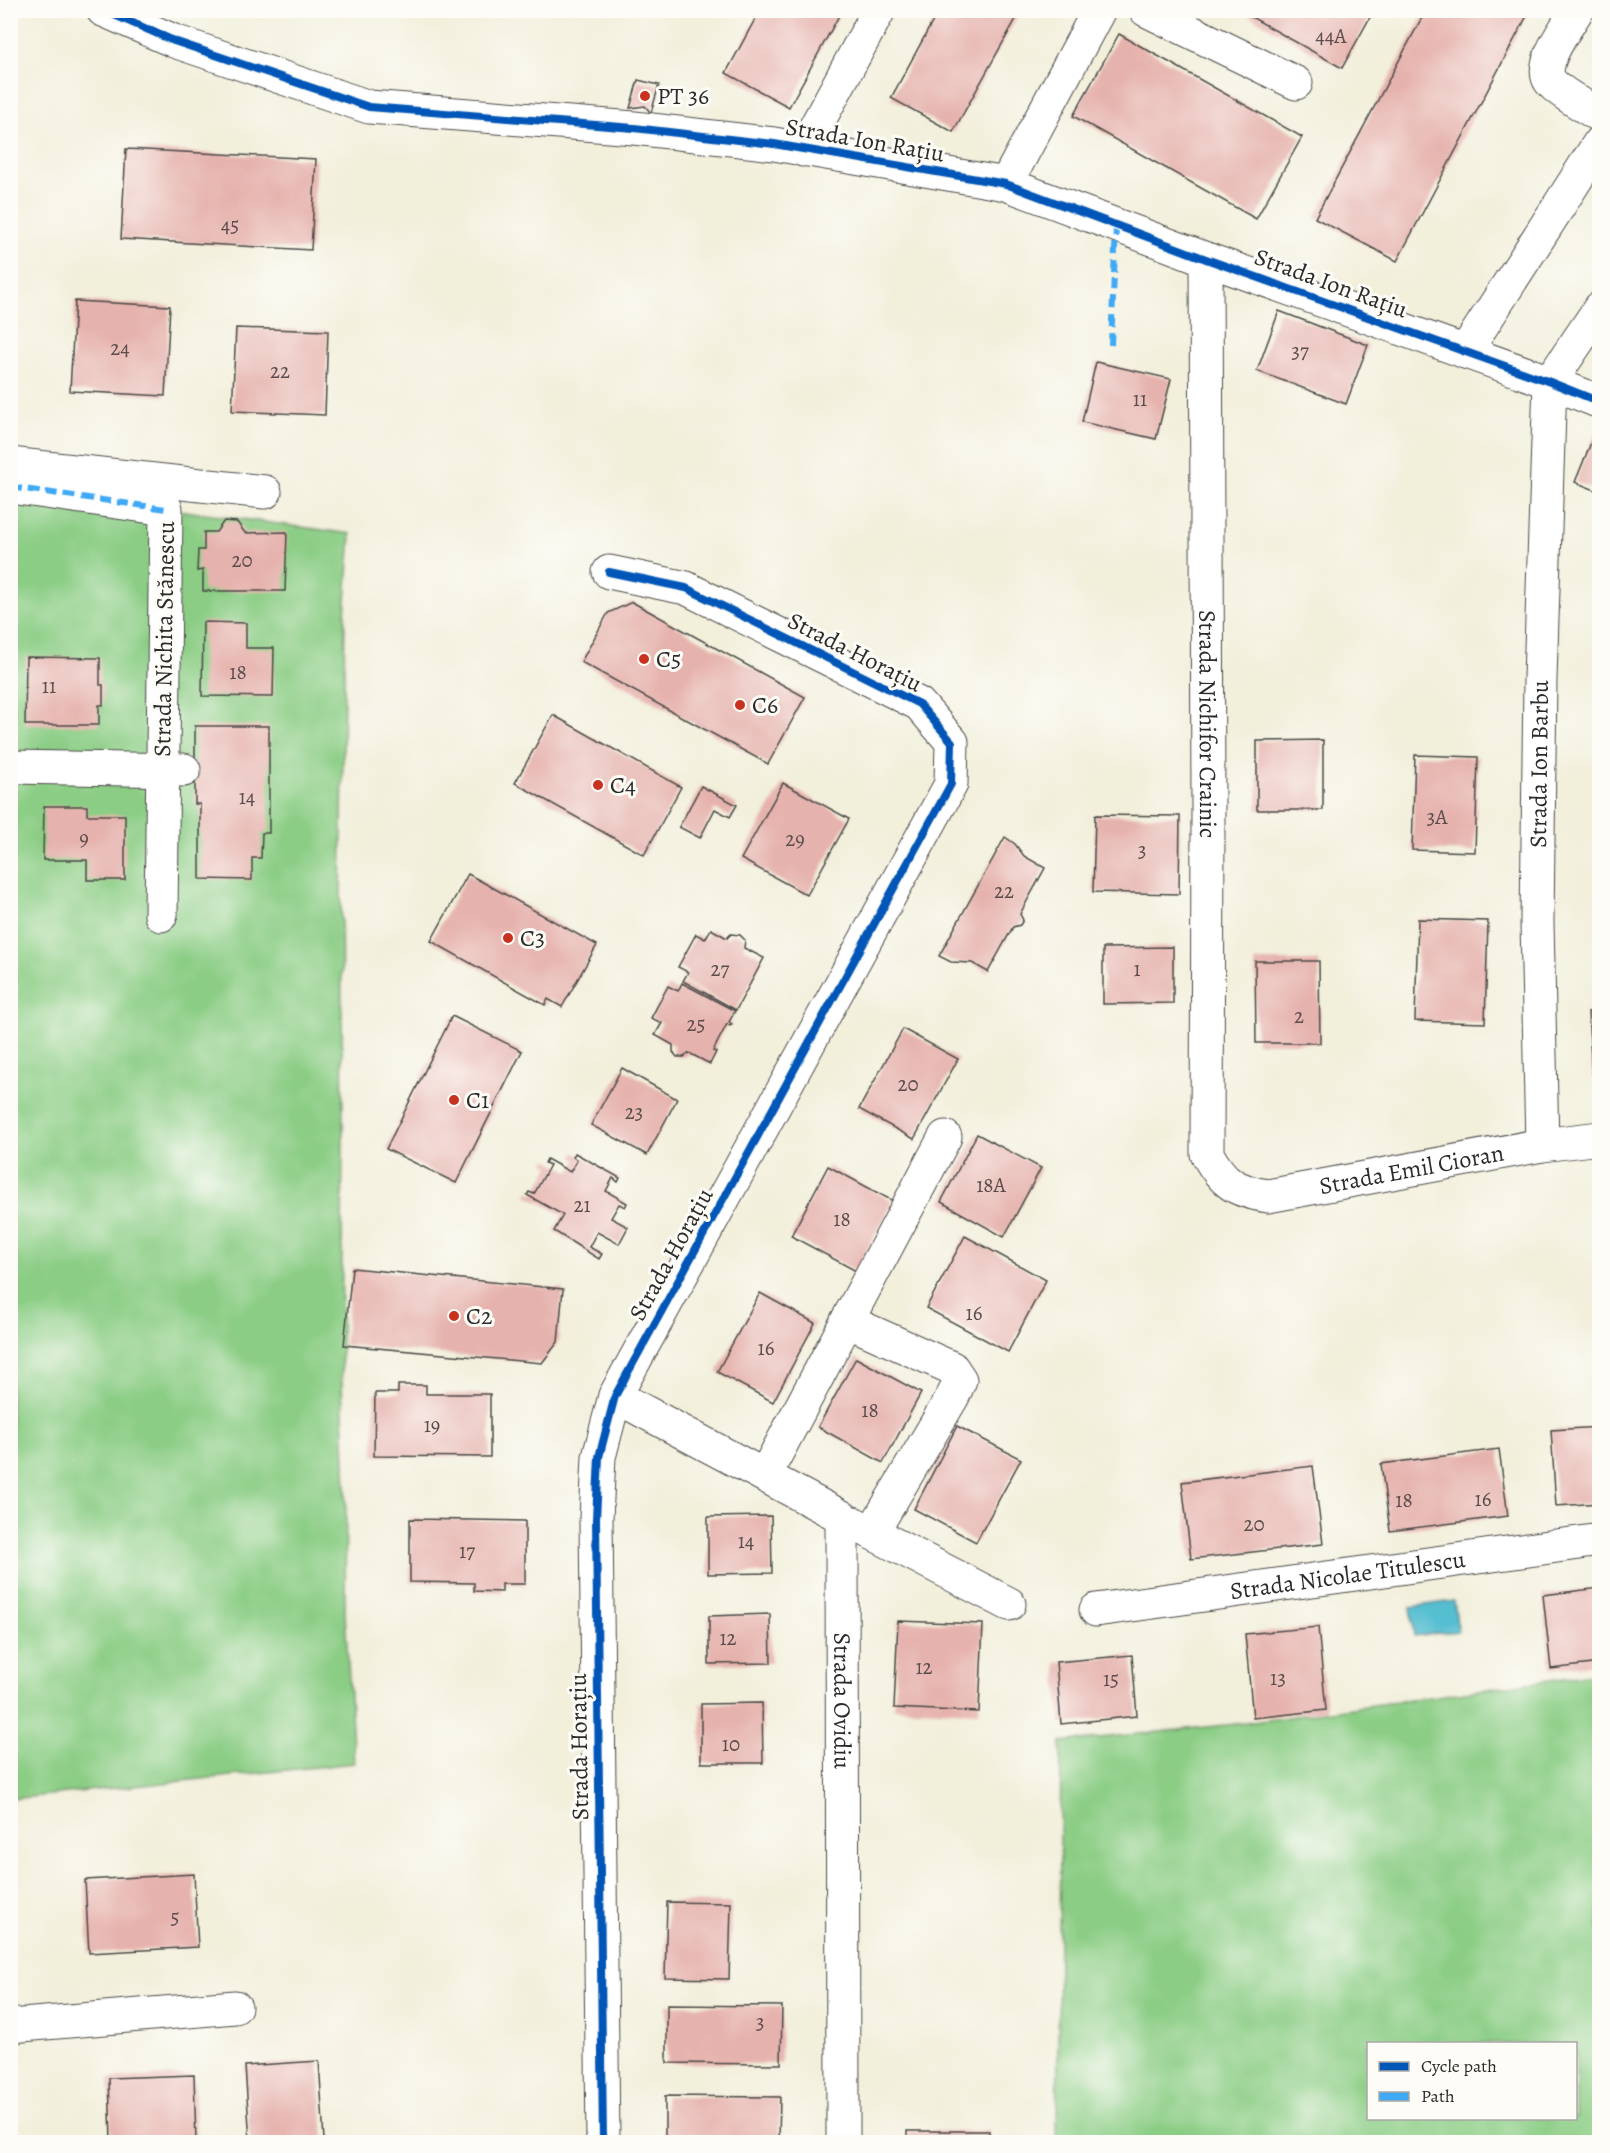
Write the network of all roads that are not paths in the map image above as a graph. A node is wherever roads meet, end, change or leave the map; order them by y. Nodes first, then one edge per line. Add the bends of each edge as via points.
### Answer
1 (103, 10) edge
2 (879, 10) edge
3 (1099, 10) edge
4 (1146, 10) edge
5 (1577, 10) edge
6 (1296, 83) dead end
7 (1599, 116) edge
8 (1599, 142) edge
9 (803, 150) junction
10 (1006, 184) junction
11 (1206, 259) junction
12 (1599, 308) edge
13 (1465, 352) junction
14 (1550, 382) junction
15 (1599, 402) edge
16 (10, 464) edge
17 (10, 487) edge
18 (265, 492) dead end
19 (609, 572) dead end
20 (10, 767) edge
21 (173, 769) junction
22 (162, 896) dead end
23 (945, 1137) dead end
24 (1599, 1138) edge
25 (1542, 1145) junction
26 (1226, 1182) joint
27 (847, 1321) junction
28 (615, 1396) junction
29 (765, 1475) junction
30 (842, 1517) junction
31 (872, 1533) junction
32 (1599, 1540) edge
33 (1009, 1604) dead end
34 (1096, 1610) dead end
35 (235, 2007) dead end
36 (10, 2026) edge
37 (603, 2142) edge
38 (843, 2142) edge

1 - 9 street, Strada Ion Rațiu via 174,41 369,107 634,128
2 - 9 street, Strada Ion Rațiu
3 - 10 street
4 - 6 street
5 - 7 street via 1546,71 1550,82
8 - 13 street
9 - 10 street, Strada Ion Rațiu
10 - 11 street, Strada Ion Rațiu
11 - 13 street, Strada Ion Rațiu
11 - 26 street, Strada Nichifor Crainic via 1207,1154
12 - 14 street
13 - 14 street, Strada Ion Rațiu
14 - 15 street, Strada Ion Rațiu
14 - 25 street, Strada Ion Barbu via 1538,864
16 - 18 street
17 - 21 street, Strada Nichita Stănescu via 166,509 176,568
19 - 28 street, Strada Horațiu via 686,588 919,704 952,742 951,784
20 - 21 street, Strada Nichita Stănescu via 58,758 95,779
21 - 22 street, Strada Nichita Stănescu
23 - 27 street
24 - 25 street, Strada Emil Cioran
25 - 26 street, Strada Emil Cioran via 1268,1196 1245,1192
27 - 29 street
27 - 31 street via 952,1368 960,1380
28 - 29 street
28 - 37 street, Strada Horațiu via 599,1457 596,1519
29 - 30 street
30 - 31 street
30 - 38 street, Strada Ovidiu
31 - 33 street
32 - 34 street, Strada Nicolae Titulescu
35 - 36 street

